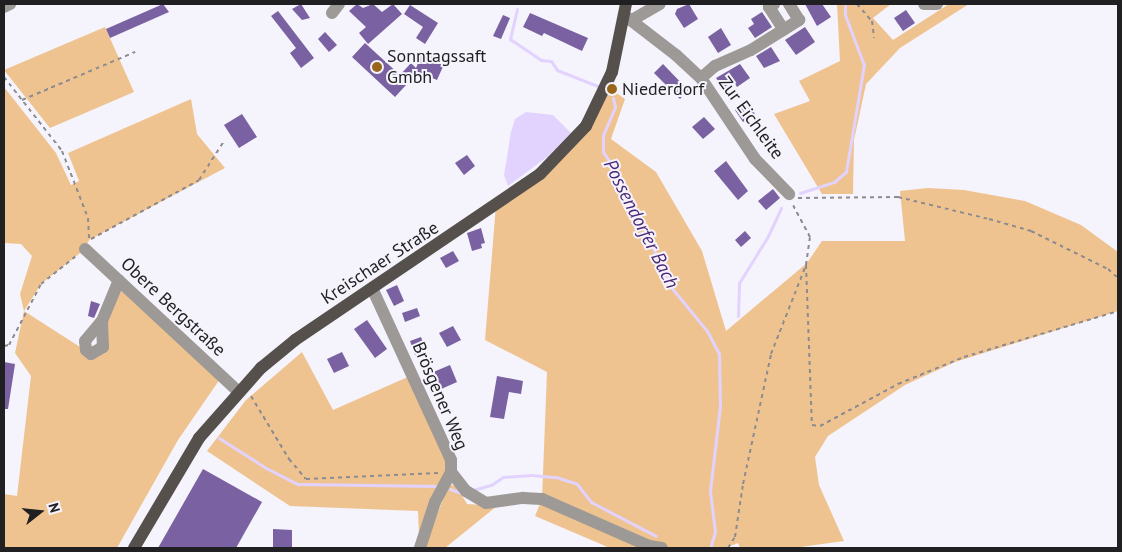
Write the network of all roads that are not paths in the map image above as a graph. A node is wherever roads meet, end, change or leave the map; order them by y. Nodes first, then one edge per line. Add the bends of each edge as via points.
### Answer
1 (10, 4) edge
2 (660, 4) edge
3 (774, 4) edge
4 (789, 4) edge
5 (924, 4) edge
6 (937, 4) edge
7 (4, 7) edge
8 (627, 13) edge
9 (784, 30) junction
10 (701, 78) junction
11 (789, 194) road end
12 (87, 245) road end
13 (119, 280) junction
14 (372, 288) junction
15 (102, 321) dead end
16 (238, 390) junction
17 (451, 472) junction
18 (134, 548) edge
19 (420, 548) edge
20 (662, 548) edge

1 - 7 street
2 - 8 street
3 - 9 street via 769,7
4 - 9 street, Zur Eichleite via 799,20
5 - 6 street
8 - 10 street, Zur Eichleite
8 - 14 main road, Kreischaer Straße via 612,72 586,126 540,174
9 - 10 street, Zur Eichleite via 715,66
10 - 11 street, Zur Eichleite via 755,159
12 - 13 street, Obere Bergstraße
13 - 15 street
13 - 16 street, Obere Bergstraße
14 - 16 main road, Kreischaer Straße via 296,340
14 - 17 street, Brösgener Weg via 447,449
16 - 18 main road, Kreischaer Straße via 199,438
17 - 19 street, Brösgener Weg via 435,502
17 - 20 street via 466,491 486,503 542,499 649,546

